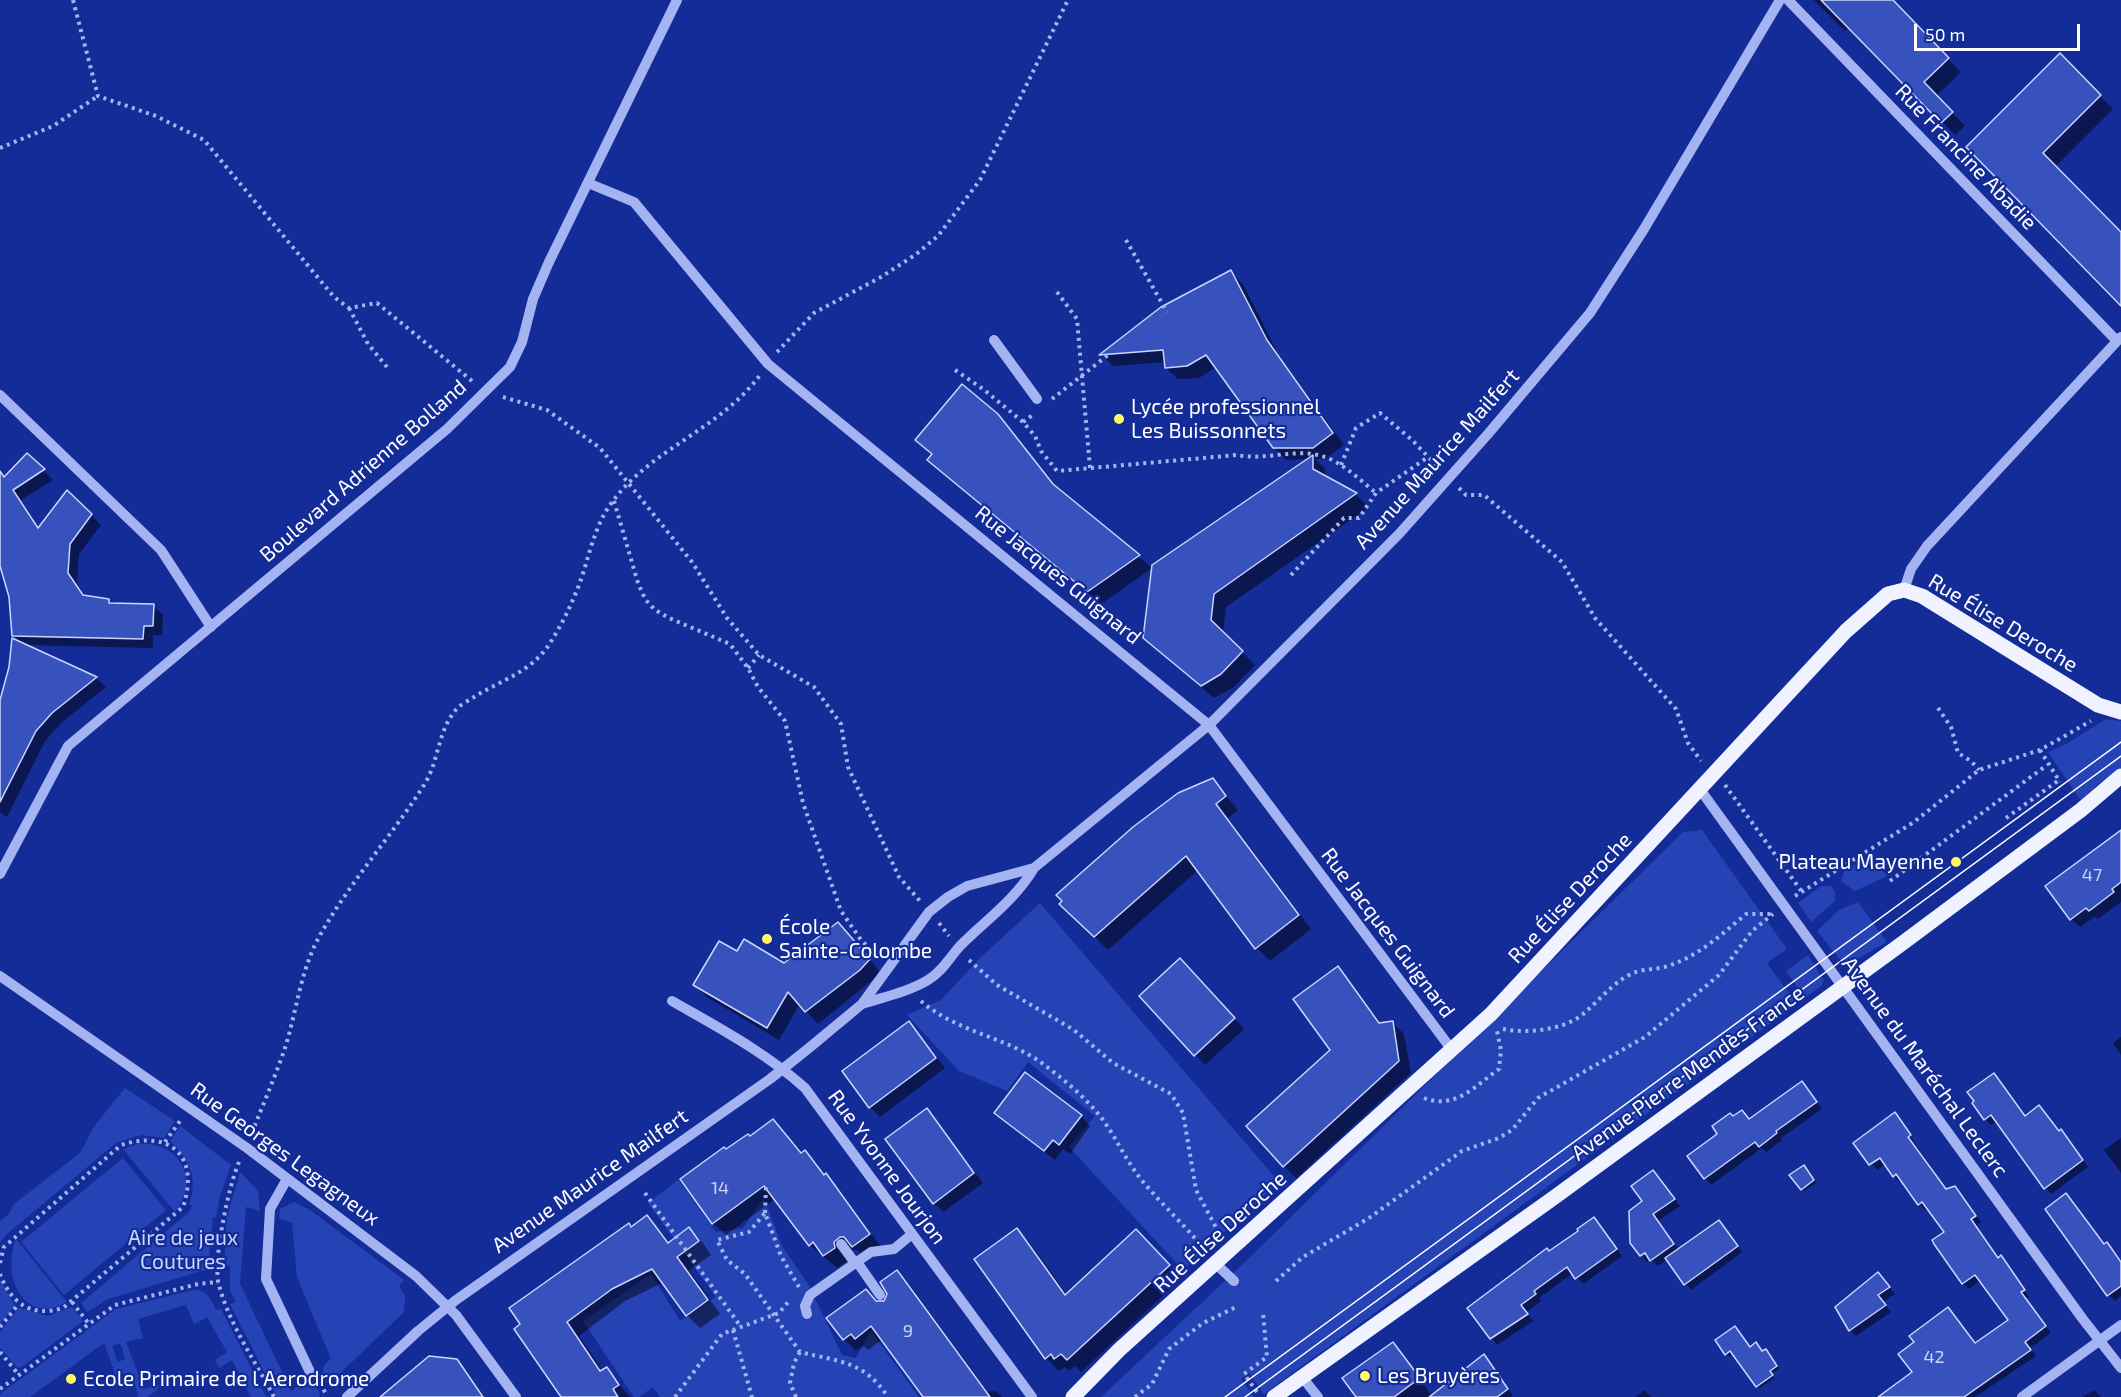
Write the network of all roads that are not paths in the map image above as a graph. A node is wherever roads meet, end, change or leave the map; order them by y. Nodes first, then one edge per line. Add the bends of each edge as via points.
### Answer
1 (677, 0) edge
2 (1780, 0) edge
3 (1788, 0) edge
4 (588, 183) junction
5 (2119, 338) edge
6 (994, 340) dead end
7 (0, 394) edge
8 (1040, 403) road end
9 (1904, 590) junction
10 (211, 627) junction
11 (2121, 712) edge
12 (1209, 725) junction
13 (2121, 776) edge
14 (1699, 788) junction
15 (1034, 868) junction
16 (0, 874) edge
17 (0, 976) edge
18 (1842, 985) junction
19 (672, 1001) dead end
20 (862, 1004) junction
21 (1452, 1050) junction
22 (783, 1068) junction
23 (288, 1179) junction
24 (912, 1234) junction
25 (841, 1244) dead end
26 (856, 1262) junction
27 (1216, 1264) junction
28 (1234, 1281) dead end
29 (880, 1295) dead end
30 (448, 1306) junction
31 (807, 1314) dead end
32 (2121, 1325) edge
33 (2100, 1342) junction
34 (2121, 1368) edge
35 (310, 1372) dead end
36 (1302, 1377) junction
37 (347, 1397) edge
38 (516, 1397) edge
39 (1032, 1397) edge
40 (1072, 1397) edge
41 (1274, 1397) edge
42 (1318, 1397) edge
43 (2022, 1397) edge

1 - 4 street, Boulevard Adrienne Bolland
2 - 12 street, Avenue Maurice Mailfert via 1590,313 1399,534
3 - 5 street, Rue Francine Abadie
4 - 10 street, Boulevard Adrienne Bolland via 533,299 522,342 510,367 447,429
4 - 12 street, Rue Jacques Guignard via 634,202 768,364
5 - 9 street via 1927,546 1911,569
6 - 8 street
7 - 10 street via 161,550
9 - 11 main road, Rue Élise Deroche via 1922,596 2098,705
9 - 14 main road, Rue Élise Deroche via 1888,594 1846,631
10 - 16 street, Boulevard Adrienne Bolland via 68,746
12 - 15 street, Avenue Maurice Mailfert
12 - 21 street, Rue Jacques Guignard
13 - 18 main road, Avenue Pierre Mendès France via 2081,810
14 - 18 street, Avenue du Maréchal Leclerc
14 - 21 main road, Rue Élise Deroche via 1491,1014
15 - 20 street, Avenue Maurice Mailfert via 1025,884 929,980
15 - 20 street, Avenue Maurice Mailfert via 968,886 929,912
17 - 23 street, Rue Georges Legagneux
18 - 33 street, Avenue du Maréchal Leclerc
18 - 36 main road, Avenue Pierre Mendès France via 1552,1200
19 - 22 street, Rue Yvonne Jourjon
20 - 22 street, Avenue Maurice Mailfert
21 - 27 main road, Rue Élise Deroche
22 - 24 street, Rue Yvonne Jourjon via 805,1088
22 - 30 street, Avenue Maurice Mailfert
23 - 30 street, Rue Georges Legagneux via 416,1276
23 - 35 street via 270,1209 266,1279
24 - 26 street via 894,1249 871,1252
24 - 39 street, Rue Yvonne Jourjon
25 - 26 street
26 - 29 street
26 - 31 street via 810,1295 805,1306
27 - 28 street
27 - 40 main road, Rue Élise Deroche
30 - 37 street, Avenue Maurice Mailfert
30 - 38 street, Rue Georges Legagneux
32 - 33 street
33 - 34 street, Avenue du Maréchal Leclerc
33 - 43 street
36 - 41 main road, Avenue Pierre Mendès France
36 - 42 street

